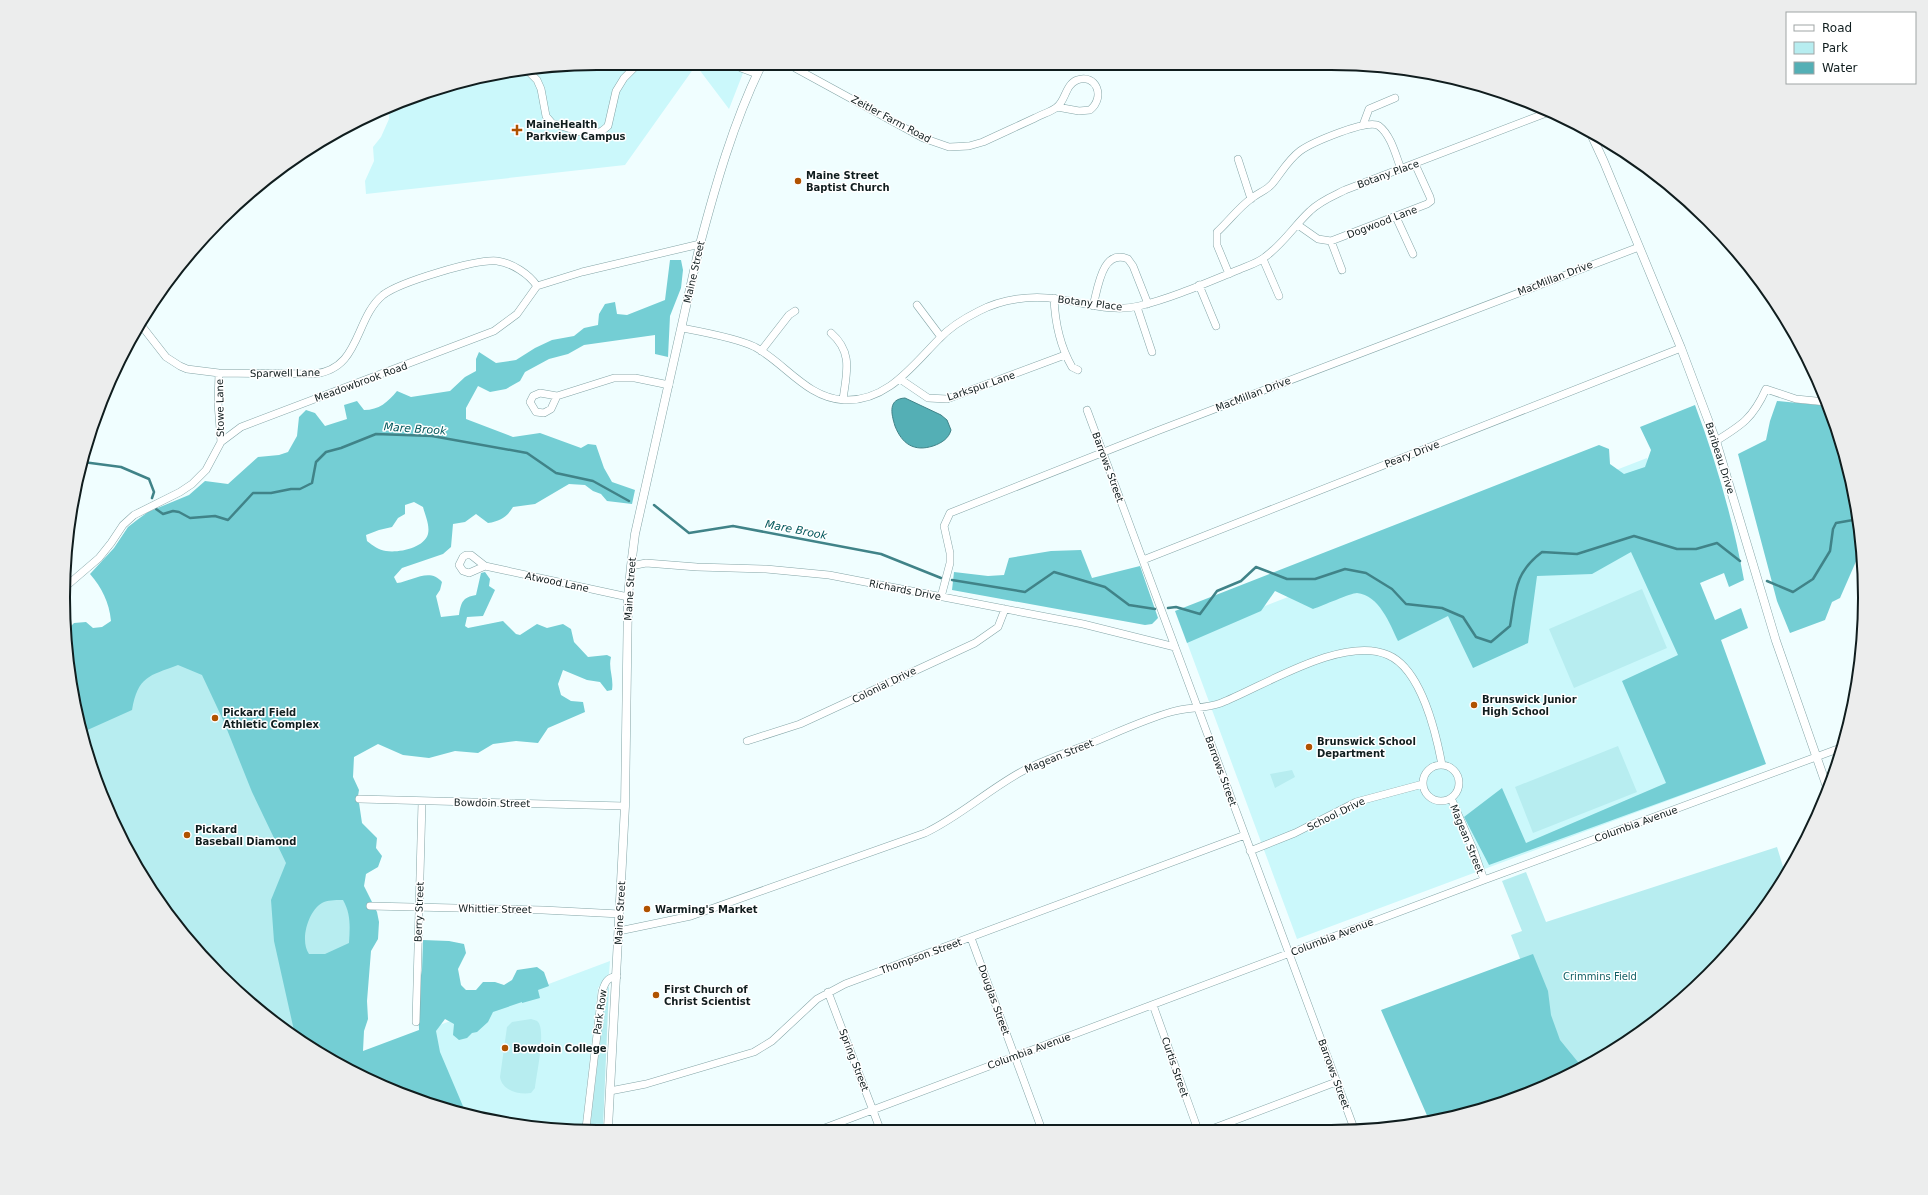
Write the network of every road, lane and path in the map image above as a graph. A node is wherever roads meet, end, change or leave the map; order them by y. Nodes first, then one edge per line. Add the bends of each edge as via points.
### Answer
1 (632, 70) edge
2 (799, 70) edge
3 (758, 71) edge
4 (532, 75) edge
5 (1395, 98) dead end
6 (1057, 107) junction
7 (1542, 115) edge
8 (1363, 124) junction
9 (1594, 141) edge
10 (1238, 159) dead end
11 (1415, 164) junction
12 (1401, 170) junction
13 (1251, 199) junction
14 (1396, 217) junction
15 (1298, 225) junction
16 (1331, 241) junction
17 (700, 244) junction
18 (1639, 246) junction
19 (1413, 254) dead end
20 (1263, 259) junction
21 (1342, 270) dead end
22 (1229, 274) junction
23 (1199, 285) junction
24 (538, 286) junction
25 (1280, 296) dead end
26 (1054, 298) junction
27 (1148, 304) junction
28 (917, 305) dead end
29 (1093, 306) junction
30 (1137, 307) junction
31 (795, 311) dead end
32 (1216, 326) dead end
33 (682, 328) junction
34 (144, 329) edge
35 (831, 333) dead end
36 (941, 337) junction
37 (1681, 348) junction
38 (761, 351) junction
39 (1152, 352) dead end
40 (1065, 355) junction
41 (1078, 370) dead end
42 (219, 373) junction
43 (900, 379) junction
44 (669, 385) junction
45 (557, 396) dead end
46 (843, 400) junction
47 (1820, 401) edge
48 (1087, 410) dead end
49 (1716, 441) junction
50 (220, 442) junction
51 (1102, 452) junction
52 (1143, 560) junction
53 (485, 566) dead end
54 (631, 566) junction
55 (70, 582) edge
56 (628, 597) junction
57 (941, 597) junction
58 (1005, 609) junction
59 (1175, 647) junction
60 (1198, 707) junction
61 (747, 741) dead end
62 (1835, 750) edge
63 (1817, 757) junction
64 (1442, 765) junction
65 (1825, 780) edge
66 (1423, 784) junction
67 (1451, 798) junction
68 (359, 799) dead end
69 (422, 802) junction
70 (625, 806) junction
71 (1245, 835) junction
72 (1250, 851) junction
73 (1484, 880) junction
74 (370, 906) dead end
75 (420, 907) junction
76 (620, 914) junction
77 (619, 931) junction
78 (971, 938) junction
79 (1289, 952) junction
80 (617, 976) junction
81 (828, 992) junction
82 (1154, 1005) junction
83 (416, 1022) dead end
84 (1014, 1056) junction
85 (1336, 1082) junction
86 (610, 1091) junction
87 (872, 1109) junction
88 (1352, 1124) edge
89 (586, 1125) edge
90 (608, 1125) edge
91 (832, 1125) edge
92 (878, 1125) edge
93 (1040, 1125) edge
94 (1196, 1125) edge
95 (1222, 1125) edge

1 - 4 street via 616,92 608,126 594,133 580,132 552,123 546,116 541,89
2 - 6 street, Zeitler Farm Road via 923,138 949,147 983,142
3 - 17 street, Maine Street via 726,153
5 - 8 street via 1370,110
6 - 6 street via 1071,84 1077,80 1089,80 1098,91 1098,99 1090,110
7 - 11 street, Botany Place
8 - 12 street via 1379,126 1387,134
8 - 13 street via 1300,151 1271,185
9 - 18 street, Baribeau Drive
10 - 13 street
11 - 12 street, Botany Place
11 - 14 street, Dogwood Lane via 1431,201
12 - 15 street, Botany Place via 1345,190 1321,202
13 - 22 street via 1217,232 1217,245
14 - 16 street, Dogwood Lane
14 - 19 street
15 - 16 street via 1318,239
15 - 20 street, Botany Place
16 - 21 street
17 - 24 street via 582,272
17 - 33 street, Maine Street
18 - 37 street, Baribeau Drive
18 - 51 street, MacMillan Drive
20 - 22 street, Botany Place
20 - 25 street
22 - 23 street, Botany Place
23 - 27 street, Botany Place
23 - 32 street
24 - 42 street, Sparwell Lane via 525,274 499,262 479,263 439,273 394,288 383,296 373,306 351,351 341,363 329,371 314,374
24 - 50 street, Meadowbrook Road via 517,314 494,331 241,427
26 - 29 street, Botany Place
26 - 36 street, Botany Place via 1032,298 996,304 964,319
26 - 40 street via 1059,336
27 - 29 street via 1133,266 1128,259 1116,256 1109,260 1104,268
27 - 30 street, Botany Place
28 - 36 street
29 - 30 street, Botany Place
30 - 39 street
31 - 38 street
33 - 38 street, Botany Place via 743,342
33 - 44 street, Maine Street
34 - 42 street, Sparwell Lane via 173,362 187,369
35 - 46 street via 842,343 846,357
36 - 43 street, Botany Place
37 - 49 street, Baribeau Drive
37 - 52 street, Peary Drive
38 - 46 street, Botany Place via 817,393
40 - 41 street via 1072,367
40 - 43 street, Larkspur Lane via 947,399 928,398
42 - 50 street, Stowe Lane
43 - 46 street, Botany Place via 885,390 868,397
44 - 45 street via 623,377 605,380
44 - 54 street, Maine Street via 635,534
47 - 49 street via 1782,396 1766,389 1748,420
48 - 51 street, Barrows Street
49 - 63 street, Baribeau Drive via 1774,634
50 - 55 street, Meadowbrook Road via 206,470 192,484 134,515 123,525 99,558
51 - 52 street, Barrows Street
51 - 57 street, MacMillan Drive via 950,513 944,526 950,563
52 - 59 street, Barrows Street
53 - 56 street, Atwood Lane
54 - 56 street, Maine Street
54 - 57 street, Richards Drive via 646,564 808,572
56 - 70 street, Maine Street
57 - 58 street, Richards Drive
58 - 59 street, Richards Drive via 1123,633
58 - 61 street, Colonial Drive via 998,627 975,643 800,724
59 - 60 street, Barrows Street
60 - 64 street, Magean Street via 1221,703 1302,666 1334,655 1360,650 1381,652 1401,663 1412,676 1433,725
60 - 71 street, Barrows Street
60 - 77 street, Magean Street via 1169,713 1034,766 997,786 950,820 925,833 690,916
62 - 63 street, Columbia Avenue
63 - 65 street, Baribeau Drive
63 - 73 street, Columbia Avenue
64 - 66 street via 1429,770
64 - 67 street, Magean Street via 1453,770 1458,778 1458,788
66 - 67 street, Magean Street via 1425,792 1432,799 1444,801
66 - 72 street, School Drive via 1356,802 1295,833
67 - 73 street, Magean Street
68 - 69 street, Bowdoin Street
69 - 70 street, Bowdoin Street
69 - 75 street, Berry Street
70 - 76 street, Maine Street
71 - 72 street, Barrows Street
71 - 78 street, Thompson Street
72 - 79 street, Barrows Street
73 - 79 street, Columbia Avenue
74 - 75 street, Whittier Street
75 - 76 street, Whittier Street
75 - 83 street, Berry Street
76 - 77 street, Maine Street
77 - 80 street, Maine Street
78 - 81 street, Thompson Street
78 - 84 street, Douglas Street
79 - 82 street, Columbia Avenue
79 - 85 street, Barrows Street
80 - 86 street, Maine Street
80 - 89 street, Park Row via 609,977 602,992
81 - 86 street, Thompson Street via 810,1005 772,1041 754,1052 646,1084
81 - 87 street, Spring Street
82 - 84 street, Columbia Avenue
82 - 94 street, Curtis Street
84 - 87 street, Columbia Avenue
84 - 93 street, Douglas Street
85 - 88 street, Barrows Street
85 - 95 street
86 - 90 street, Maine Street
87 - 91 street, Columbia Avenue
87 - 92 street, Spring Street

